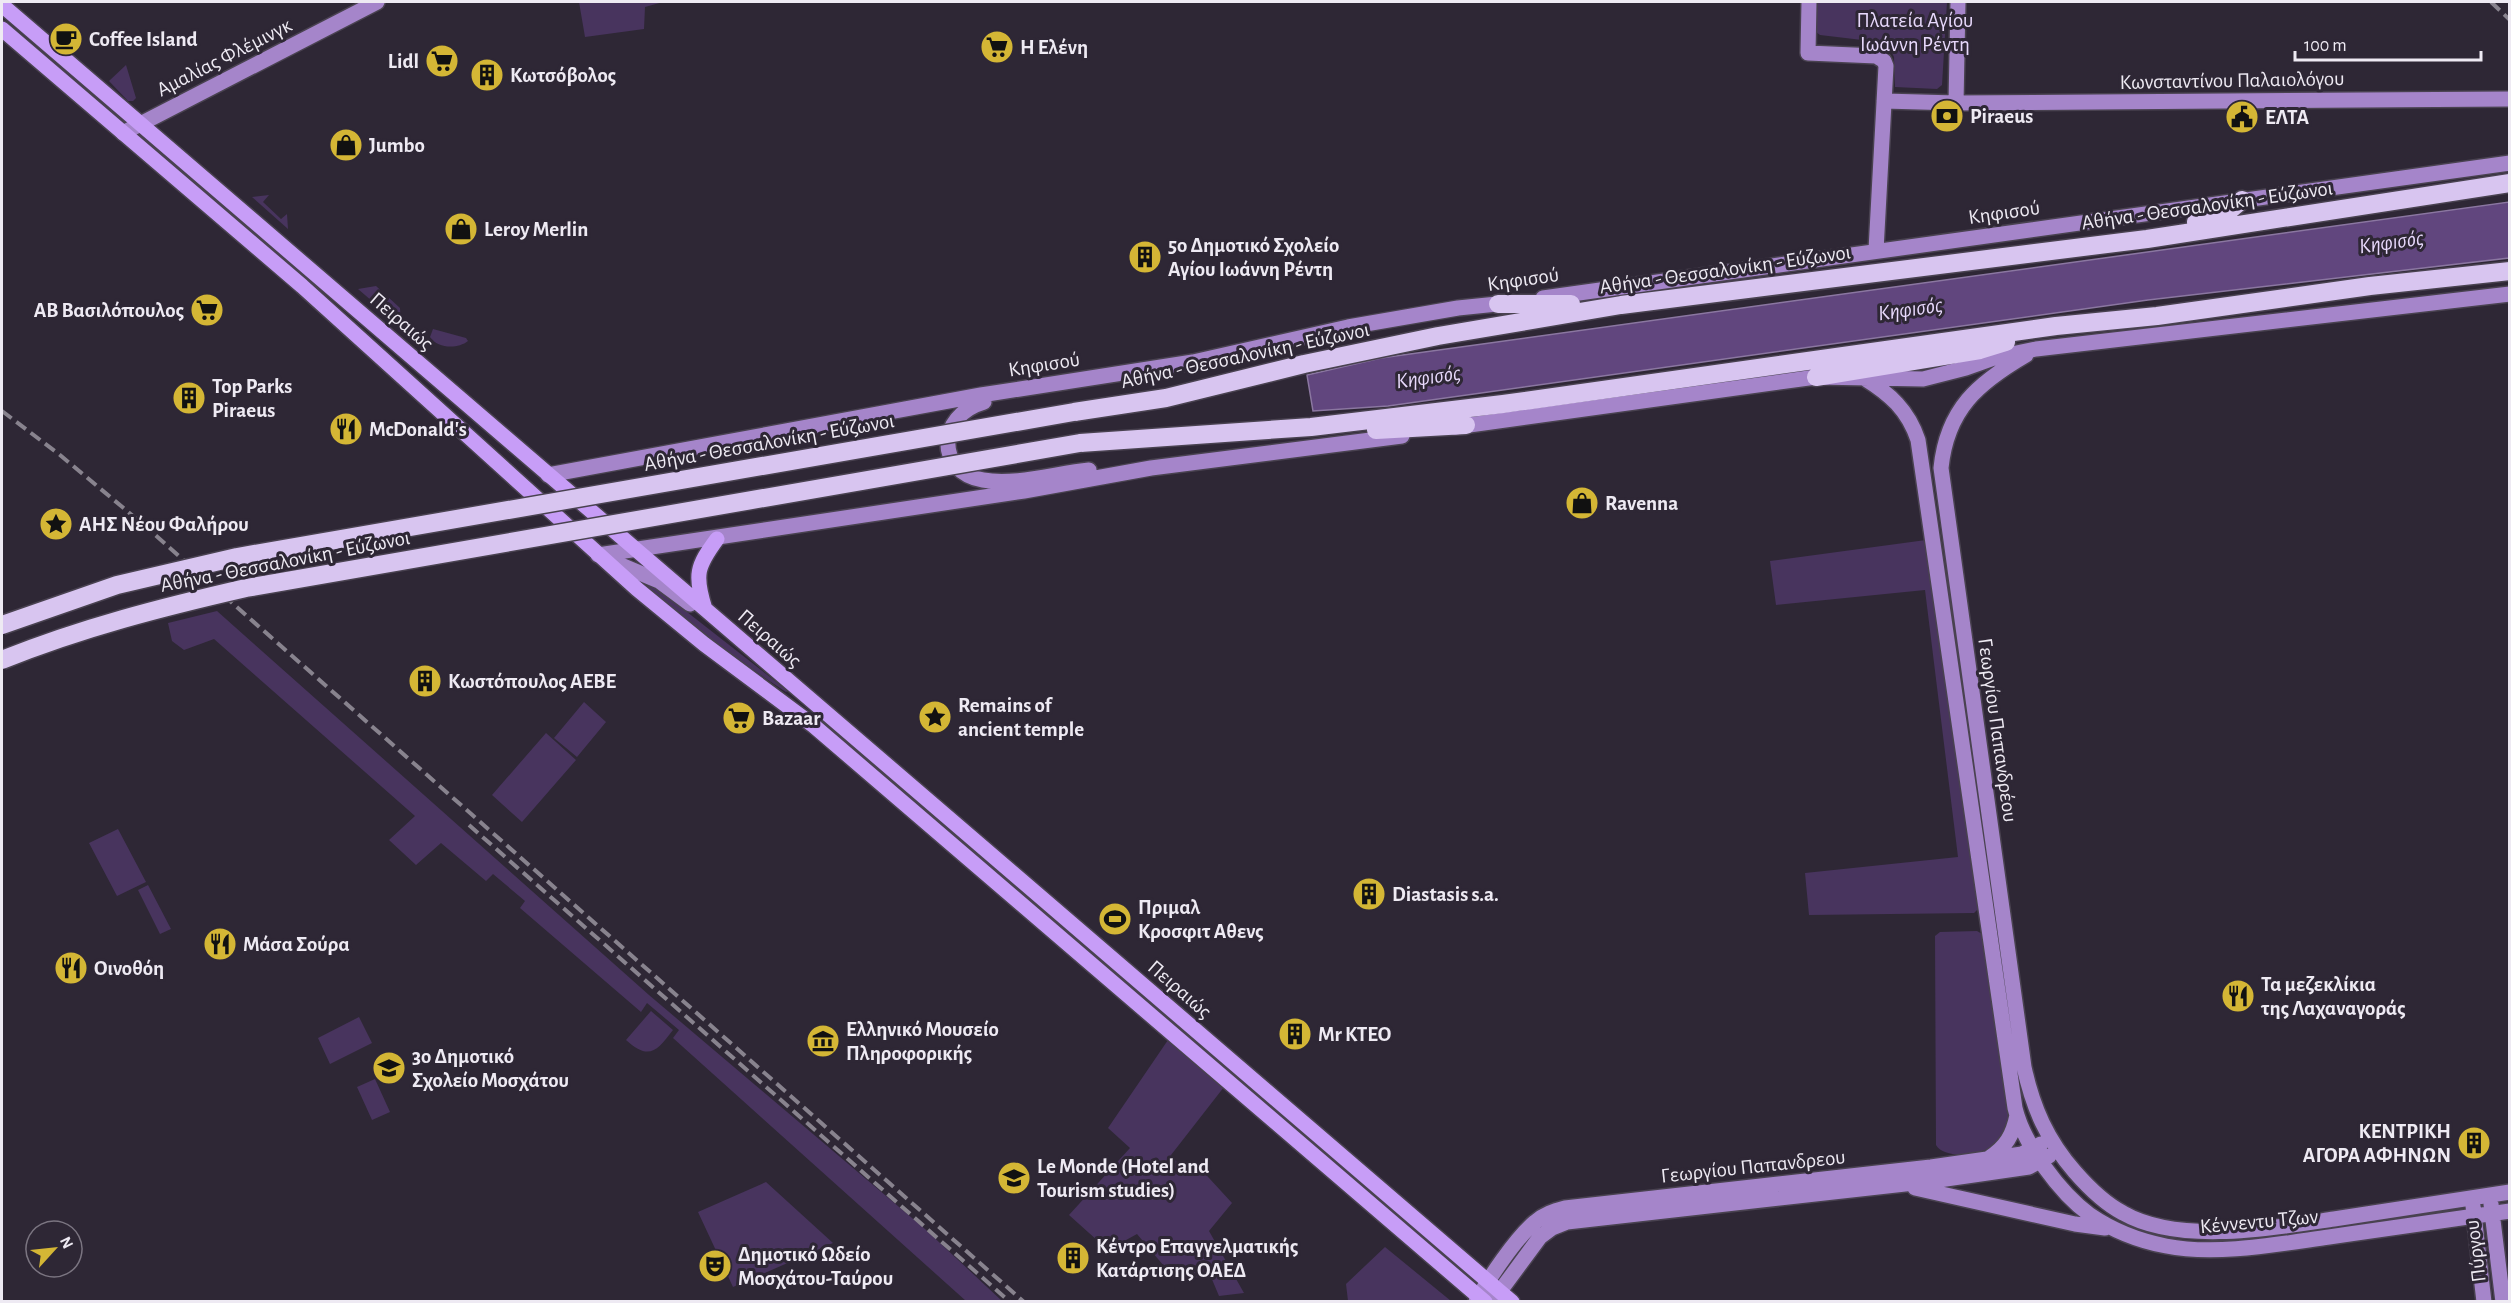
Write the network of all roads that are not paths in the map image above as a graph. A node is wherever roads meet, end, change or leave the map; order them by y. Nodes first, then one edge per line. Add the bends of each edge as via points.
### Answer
1 (376, 2) edge
2 (1809, 2) edge
3 (1958, 2) edge
4 (2, 5) edge
5 (2, 29) edge
6 (2510, 99) edge
7 (1884, 101) junction
8 (1956, 104) junction
9 (140, 124) junction
10 (123, 133) junction
11 (2510, 163) edge
12 (2510, 183) edge
13 (2242, 200) junction
14 (2147, 238) junction
15 (1876, 250) junction
16 (2510, 271) edge
17 (2510, 294) edge
18 (1498, 304) junction
19 (1621, 305) junction
20 (2056, 326) junction
21 (2036, 349) junction
22 (1816, 377) junction
23 (1864, 378) junction
24 (1047, 385) junction
25 (1466, 424) junction
26 (1311, 426) junction
27 (1151, 468) junction
28 (548, 475) junction
29 (717, 539) junction
30 (637, 551) junction
31 (598, 555) junction
32 (705, 609) junction
33 (2, 625) edge
34 (2, 660) edge
35 (2017, 1115) junction
36 (2053, 1146) junction
37 (2037, 1155) junction
38 (1988, 1159) junction
39 (1902, 1185) junction
40 (2510, 1192) edge
41 (2490, 1195) junction
42 (2472, 1197) junction
43 (2510, 1211) edge
44 (2492, 1214) junction
45 (2474, 1216) junction
46 (2114, 1229) junction
47 (1487, 1295) edge
48 (1512, 1302) edge
49 (2484, 1302) edge
50 (2503, 1302) edge

1 - 9 main road, Αμαλίας Φλέμινγκ
2 - 7 main road via 1808,52 1880,58 1886,66
3 - 8 main road
4 - 9 main road, Πειραιώς
5 - 10 main road, Πειραιώς
6 - 8 main road, Κωνσταντίνου Παλαιολόγου
7 - 8 main road
7 - 15 main road
9 - 10 main road, Αμαλίας Φλέμινγκ
9 - 28 main road, Πειραιώς
10 - 31 main road, Πειραιώς via 302,286
11 - 13 main road, Κηφισού
12 - 14 highway, Αθήνα - Θεσσαλονίκη - Εύζωνοι
13 - 14 highway via 2221,214
13 - 15 main road, Κηφισού
14 - 19 highway, Αθήνα - Θεσσαλονίκη - Εύζωνοι
15 - 18 main road, Κηφισού
16 - 20 highway, Αθήνα - Θεσσαλονίκη - Εύζωνοι
17 - 21 main road
18 - 19 highway
18 - 24 main road, Κηφισού via 1348,327 1203,360
19 - 33 highway, Αθήνα - Θεσσαλονίκη - Εύζωνοι, bridge via 1438,336 1166,398 237,556 117,585
20 - 22 highway via 1980,350
20 - 26 highway, Αθήνα - Θεσσαλονίκη - Εύζωνοι via 1503,404
21 - 23 main road via 1923,379
21 - 36 main road, Γεωργίου Παπανδρέου via 1994,374 1970,396 1950,428 1941,468 2024,1067 2030,1095
22 - 23 main road
22 - 25 main road
23 - 35 main road, Γεωργίου Παπανδρέου via 1901,406 1921,452
24 - 27 main road via 969,406 959,414 948,436 948,448 962,471 973,478 1000,482 1087,470
24 - 28 main road, Κηφισού
25 - 26 highway via 1346,432
25 - 27 main road
26 - 34 highway, Αθήνα - Θεσσαλονίκη - Εύζωνοι, bridge via 1080,443 297,579 157,609 65,636
27 - 29 main road
28 - 30 main road, Πειραιώς
29 - 30 main road
29 - 32 main road via 702,559 698,573
30 - 31 main road
30 - 32 main road, Πειραιώς
31 - 32 main road via 659,581 693,607
31 - 47 main road, Πειραιώς via 704,644 814,726
32 - 47 main road, Πειραιώς
35 - 37 main road, Γεωργίου Παπανδρέου
35 - 38 main road via 2009,1139
36 - 37 main road, Γεωργίου Παπανδρεου
36 - 42 main road, Κέννεντυ Τζων via 2090,1189 2123,1213 2184,1230 2258,1230
37 - 38 main road, Γεωργίου Παπανδρεου
37 - 39 main road, Γεωργίου Παπανδρεου via 2029,1167
37 - 46 main road, Κέννεντυ Τζων via 2076,1203
38 - 47 main road, Γεωργίου Παπανδρεου via 1565,1208 1533,1223
39 - 46 main road via 2075,1224
39 - 47 main road, Γεωργίου Παπανδρεου via 1567,1222 1545,1233
40 - 41 main road, Κέννεντυ Τζων
41 - 42 main road, Κέννεντυ Τζων
41 - 44 main road, Πύργου
42 - 45 main road, Πύργου
43 - 44 main road, Κέννεντυ Τζων
44 - 45 main road, Κέννεντυ Τζων
44 - 50 main road, Πύργου
45 - 46 main road, Κέννεντυ Τζων via 2223,1249 2165,1246
45 - 49 main road, Πύργου
47 - 48 main road, Πειραιώς

